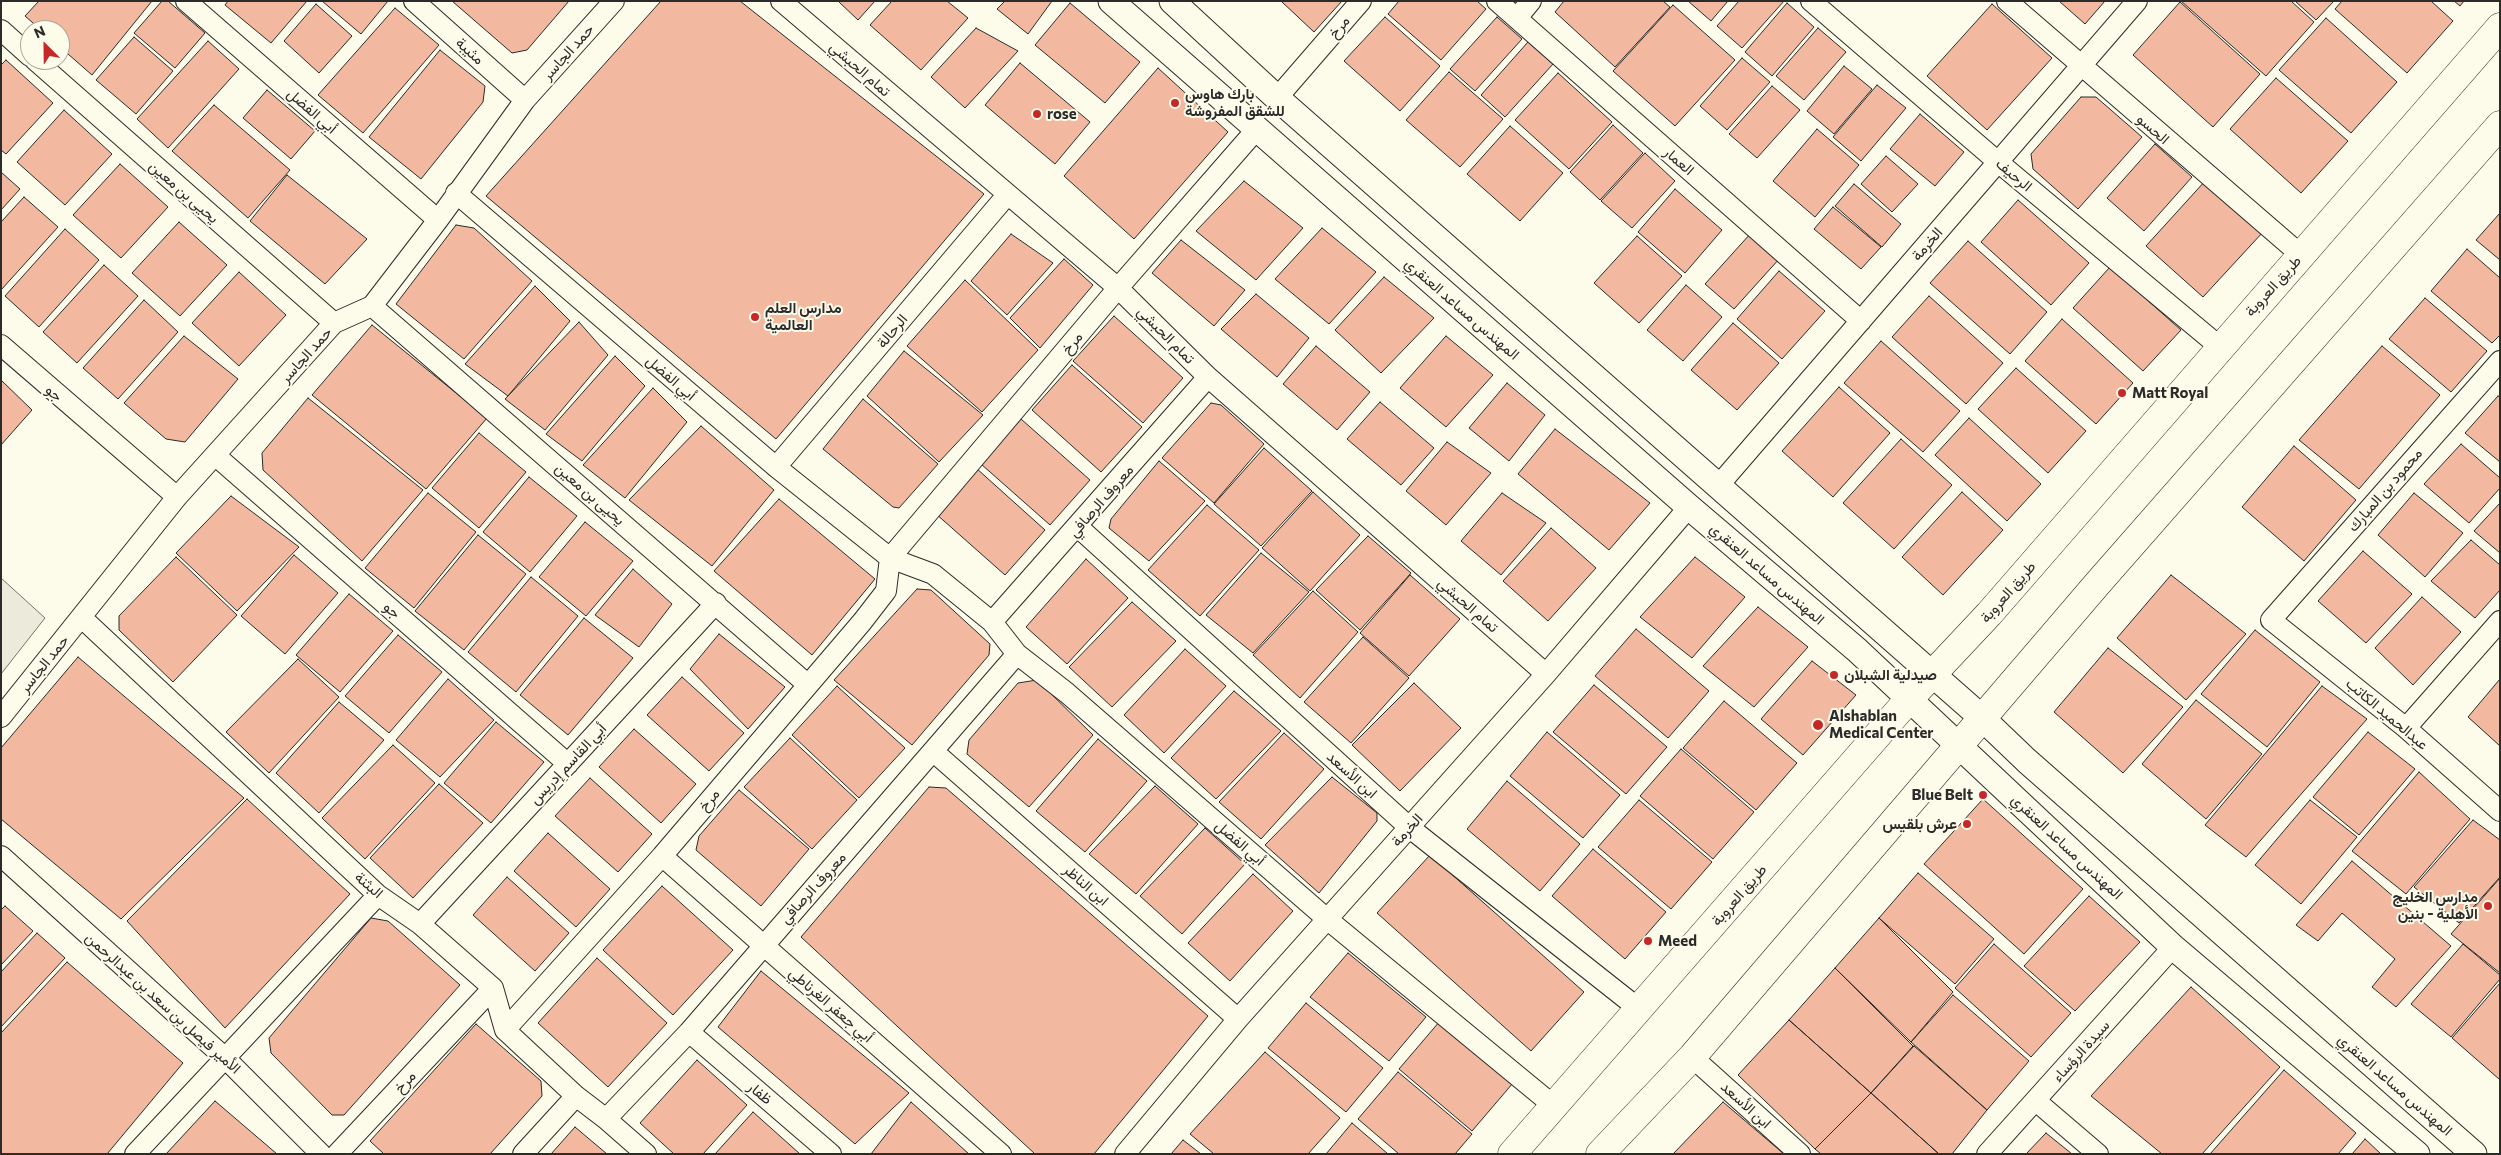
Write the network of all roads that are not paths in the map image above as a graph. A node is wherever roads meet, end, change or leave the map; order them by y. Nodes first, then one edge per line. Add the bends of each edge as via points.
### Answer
1 (186, 1) edge
2 (414, 1) edge
3 (614, 1) edge
4 (781, 1) edge
5 (1111, 1) edge
6 (1172, 1) edge
7 (1361, 1) edge
8 (1498, 1) edge
9 (1531, 1) edge
10 (1811, 1) edge
11 (2007, 1) edge
12 (2137, 1) edge
13 (1516, 18) junction
14 (1197, 25) junction
15 (2500, 27) edge
16 (1, 30) edge
17 (20, 47) edge
18 (1170, 54) junction
19 (2081, 66) junction
20 (46, 70) edge
21 (1277, 98) junction
22 (525, 100) junction
23 (2500, 125) edge
24 (1256, 130) junction
25 (1998, 162) junction
26 (456, 193) junction
27 (1007, 195) junction
28 (438, 220) junction
29 (2301, 255) junction
30 (1118, 288) junction
31 (372, 306) junction
32 (1861, 320) junction
33 (334, 323) junction
34 (1, 346) edge
35 (2220, 347) junction
36 (2500, 361) edge
37 (1208, 377) junction
38 (216, 456) junction
39 (776, 467) junction
40 (1718, 486) junction
41 (177, 497) junction
42 (1689, 507) junction
43 (1078, 527) junction
44 (890, 558) junction
45 (716, 603) junction
46 (81, 617) junction
47 (2271, 620) joint
48 (2500, 621) edge
49 (992, 622) junction
50 (1017, 654) junction
51 (1546, 674) junction
52 (1932, 676) junction
53 (807, 684) junction
54 (1910, 698) junction
55 (1, 717) edge
56 (1981, 717) junction
57 (2406, 728) junction
58 (1959, 744) junction
59 (934, 752) junction
60 (568, 764) junction
61 (2500, 811) edge
62 (1410, 828) junction
63 (1, 856) edge
64 (662, 856) junction
65 (378, 895) junction
66 (1327, 919) junction
67 (420, 924) junction
68 (763, 945) junction
69 (2173, 947) junction
70 (493, 988) junction
71 (1639, 1009) junction
72 (1238, 1019) junction
73 (505, 1030) junction
74 (688, 1032) junction
75 (224, 1057) junction
76 (1692, 1057) junction
77 (576, 1096) junction
78 (2036, 1101) junction
79 (1554, 1106) junction
80 (606, 1118) junction
81 (135, 1154) edge
82 (321, 1154) edge
83 (337, 1154) edge
84 (524, 1154) edge
85 (646, 1154) edge
86 (831, 1154) edge
87 (1002, 1154) edge
88 (1125, 1154) edge
89 (1512, 1154) edge
90 (1601, 1154) edge
91 (1800, 1154) edge
92 (1987, 1154) edge
93 (2098, 1154) edge
94 (2417, 1154) edge
95 (2474, 1154) edge

1 - 28 street, أبي الفضل
2 - 22 street, مثيبة
3 - 22 street, حمد الجاسر
4 - 27 street, تمام الحبشي
5 - 18 street, المهندس مساعد العنقري
6 - 14 street, المهندس مساعد العنقري
7 - 21 street, مرخ
8 - 13 street, العمار
9 - 13 street
10 - 25 street, الرحيف
11 - 19 street, الحسو
12 - 19 street, الخرمة
13 - 32 street, العمار
14 - 18 street
14 - 21 street, المهندس مساعد العنقري
15 - 29 main road, طريق العروبة
16 - 17 street
18 - 24 street, المهندس مساعد العنقري
19 - 25 street, الخرمة
19 - 29 street, الحسو
20 - 33 street, يحيى بن معين
21 - 40 street, المهندس مساعد العنقري
22 - 26 street, حمد الجاسر
23 - 56 main road
24 - 30 street, مرخ
24 - 42 street, المهندس مساعد العنقري
25 - 32 street, الخرمة
25 - 35 street, الرحيف
26 - 28 street, حمد الجاسر
26 - 39 street, أبي الفضل
27 - 30 street, تمام الحبشي
27 - 39 street, الرحالة
28 - 31 street, حمد الجاسر
29 - 35 main road, طريق العروبة
30 - 37 street, تمام الحبشي
30 - 44 street, مرخ
31 - 33 street, حمد الجاسر
31 - 45 street, يحيى بن معين
32 - 40 street, الخرمة
33 - 38 street, حمد الجاسر
34 - 41 street, جو
35 - 52 main road, طريق العروبة
36 - 47 street, محمود بن المبارك
37 - 43 street, معروف الرصافي
37 - 51 street, تمام الحبشي
38 - 41 street, حمد الجاسر
38 - 60 street, جو
39 - 44 street, أبي الفضل
40 - 52 street, المهندس مساعد العنقري
41 - 46 street, حمد الجاسر
42 - 51 street, الخرمة
42 - 54 street, المهندس مساعد العنقري
43 - 49 street, معروف الرصافي
43 - 62 street, ابن الأسعد
44 - 49 street, أبي الفضل via 933,574
44 - 53 street, مرخ via 886,591
45 - 53 street, يحيى بن معين
45 - 60 street, أبي القاسم إدريس
46 - 55 street, حمد الجاسر
46 - 65 street, البثنة
47 - 57 street, عبدالحميد الكاتب
48 - 57 street
49 - 50 street, أبي الفضل
50 - 59 street, معروف الرصافي
50 - 66 street, أبي الفضل via 1067,693
51 - 62 street, الخرمة
52 - 54 main road, طريق العروبة
52 - 56 street, المهندس مساعد العنقري
53 - 64 street, مرخ
54 - 58 street, المهندس مساعد العنقري
54 - 71 main road, طريق العروبة
56 - 58 main road
56 - 95 street, المهندس مساعد العنقري
57 - 61 street, عبدالحميد الكاتب
58 - 69 street, المهندس مساعد العنقري
58 - 76 main road
59 - 68 street, معروف الرصافي
59 - 72 street, ابن الناظر
60 - 67 street, أبي القاسم إدريس
62 - 66 street, الخرمة
62 - 71 street, ابن الأسعد
63 - 75 street, الأمير فيصل بن سعد بن عبدالرحمن
64 - 68 street, أبي جعفر الغرناطي
64 - 73 street, مرخ
65 - 67 street, البثنة
65 - 75 street
66 - 72 street, الخرمة
66 - 79 street, أبي الفضل
67 - 70 street, البثنة
68 - 74 street, معروف الرصافي
68 - 87 street, أبي جعفر الغرناطي
69 - 78 street, سيدة الرؤساء
69 - 94 street, المهندس مساعد العنقري
70 - 73 street
70 - 83 street, مرخ
71 - 79 main road, طريق العروبة
72 - 88 street, الخرمة
73 - 77 street
74 - 80 street, معروف الرصافي
74 - 86 street, ظفار
75 - 81 street
75 - 82 street, الأمير فيصل بن سعد بن عبدالرحمن
76 - 90 main road
76 - 91 street, ابن الأسعد
77 - 80 street
77 - 84 street
78 - 92 street, سيدة الرؤساء
78 - 93 street
79 - 89 main road, طريق العروبة
80 - 85 street

